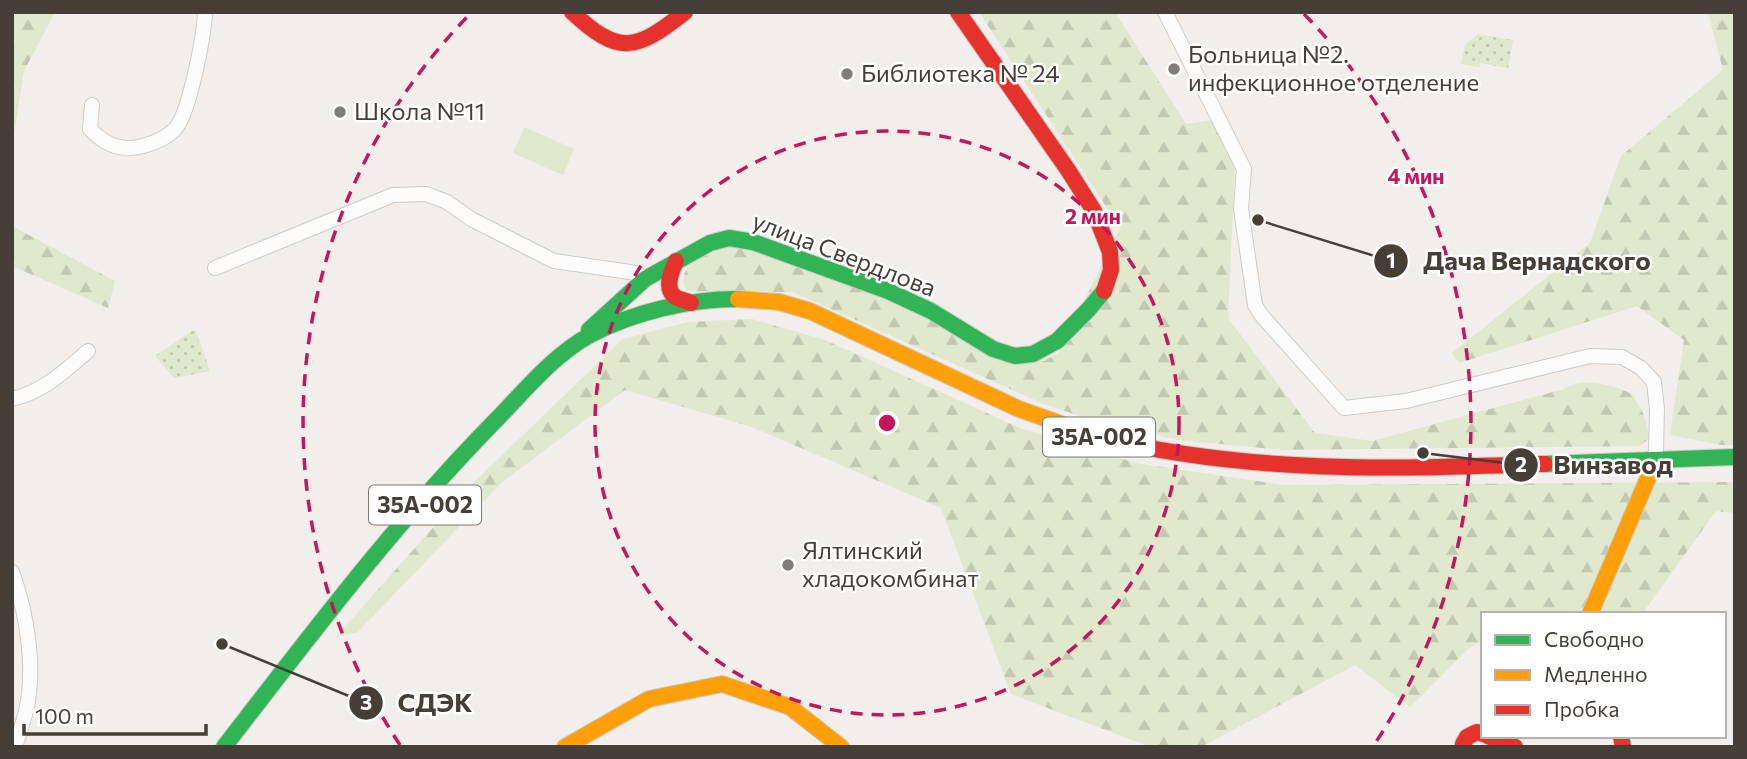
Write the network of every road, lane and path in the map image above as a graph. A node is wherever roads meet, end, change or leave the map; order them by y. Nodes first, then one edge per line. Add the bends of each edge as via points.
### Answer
1 (205, 12) edge
2 (572, 12) edge
3 (685, 12) edge
4 (958, 12) edge
5 (1165, 12) edge
6 (92, 105) dead end
7 (676, 261) junction
8 (215, 268) dead end
9 (645, 279) junction
10 (691, 303) junction
11 (777, 318) dead end
12 (642, 319) junction
13 (802, 326) dead end
14 (577, 344) junction
15 (88, 351) dead end
16 (12, 399) edge
17 (1735, 457) edge
18 (1654, 460) junction
19 (1735, 468) edge
20 (12, 572) edge
21 (1591, 612) edge
22 (1481, 733) edge
23 (1493, 738) edge
24 (15, 747) edge
25 (224, 747) edge
26 (236, 747) edge
27 (565, 747) edge
28 (841, 747) edge
29 (1464, 747) edge
30 (1515, 747) edge

1 - 6 street via 191,91 176,127 156,142 129,150 101,141 90,129
2 - 3 main road via 599,37 616,44 657,34
4 - 7 main road, улица Свердлова via 1085,194 1108,243 1109,281 1067,333 1039,354 1013,356 892,293 735,237 710,243
5 - 18 street via 1244,169 1241,209 1255,304 1345,408 1406,401 1590,355 1622,357 1642,368 1654,382
7 - 9 main road, улица Свердлова
7 - 10 main road via 669,285 674,296
8 - 9 street via 393,195 426,194 554,261 630,272
9 - 12 main road
9 - 14 main road, улица Свердлова
10 - 12 main road, 35А-002
10 - 18 main road, 35А-002 via 743,299 810,311 1056,424 1225,462 1328,468
11 - 12 main road, 35А-002 via 732,312
12 - 14 main road, 35А-002
12 - 26 main road, 35А-002 via 551,379 462,464 381,559
13 - 18 main road, 35А-002 via 1054,435 1151,460 1273,477 1326,479
14 - 25 main road, 35А-002 via 459,456 408,512
15 - 16 street via 57,378
17 - 18 main road, 35А-002
18 - 19 main road, 35А-002
18 - 21 main road
20 - 24 street via 27,629 29,670 27,709
22 - 29 main road via 1466,737
23 - 30 main road
27 - 28 main road via 649,699 722,684 790,707

